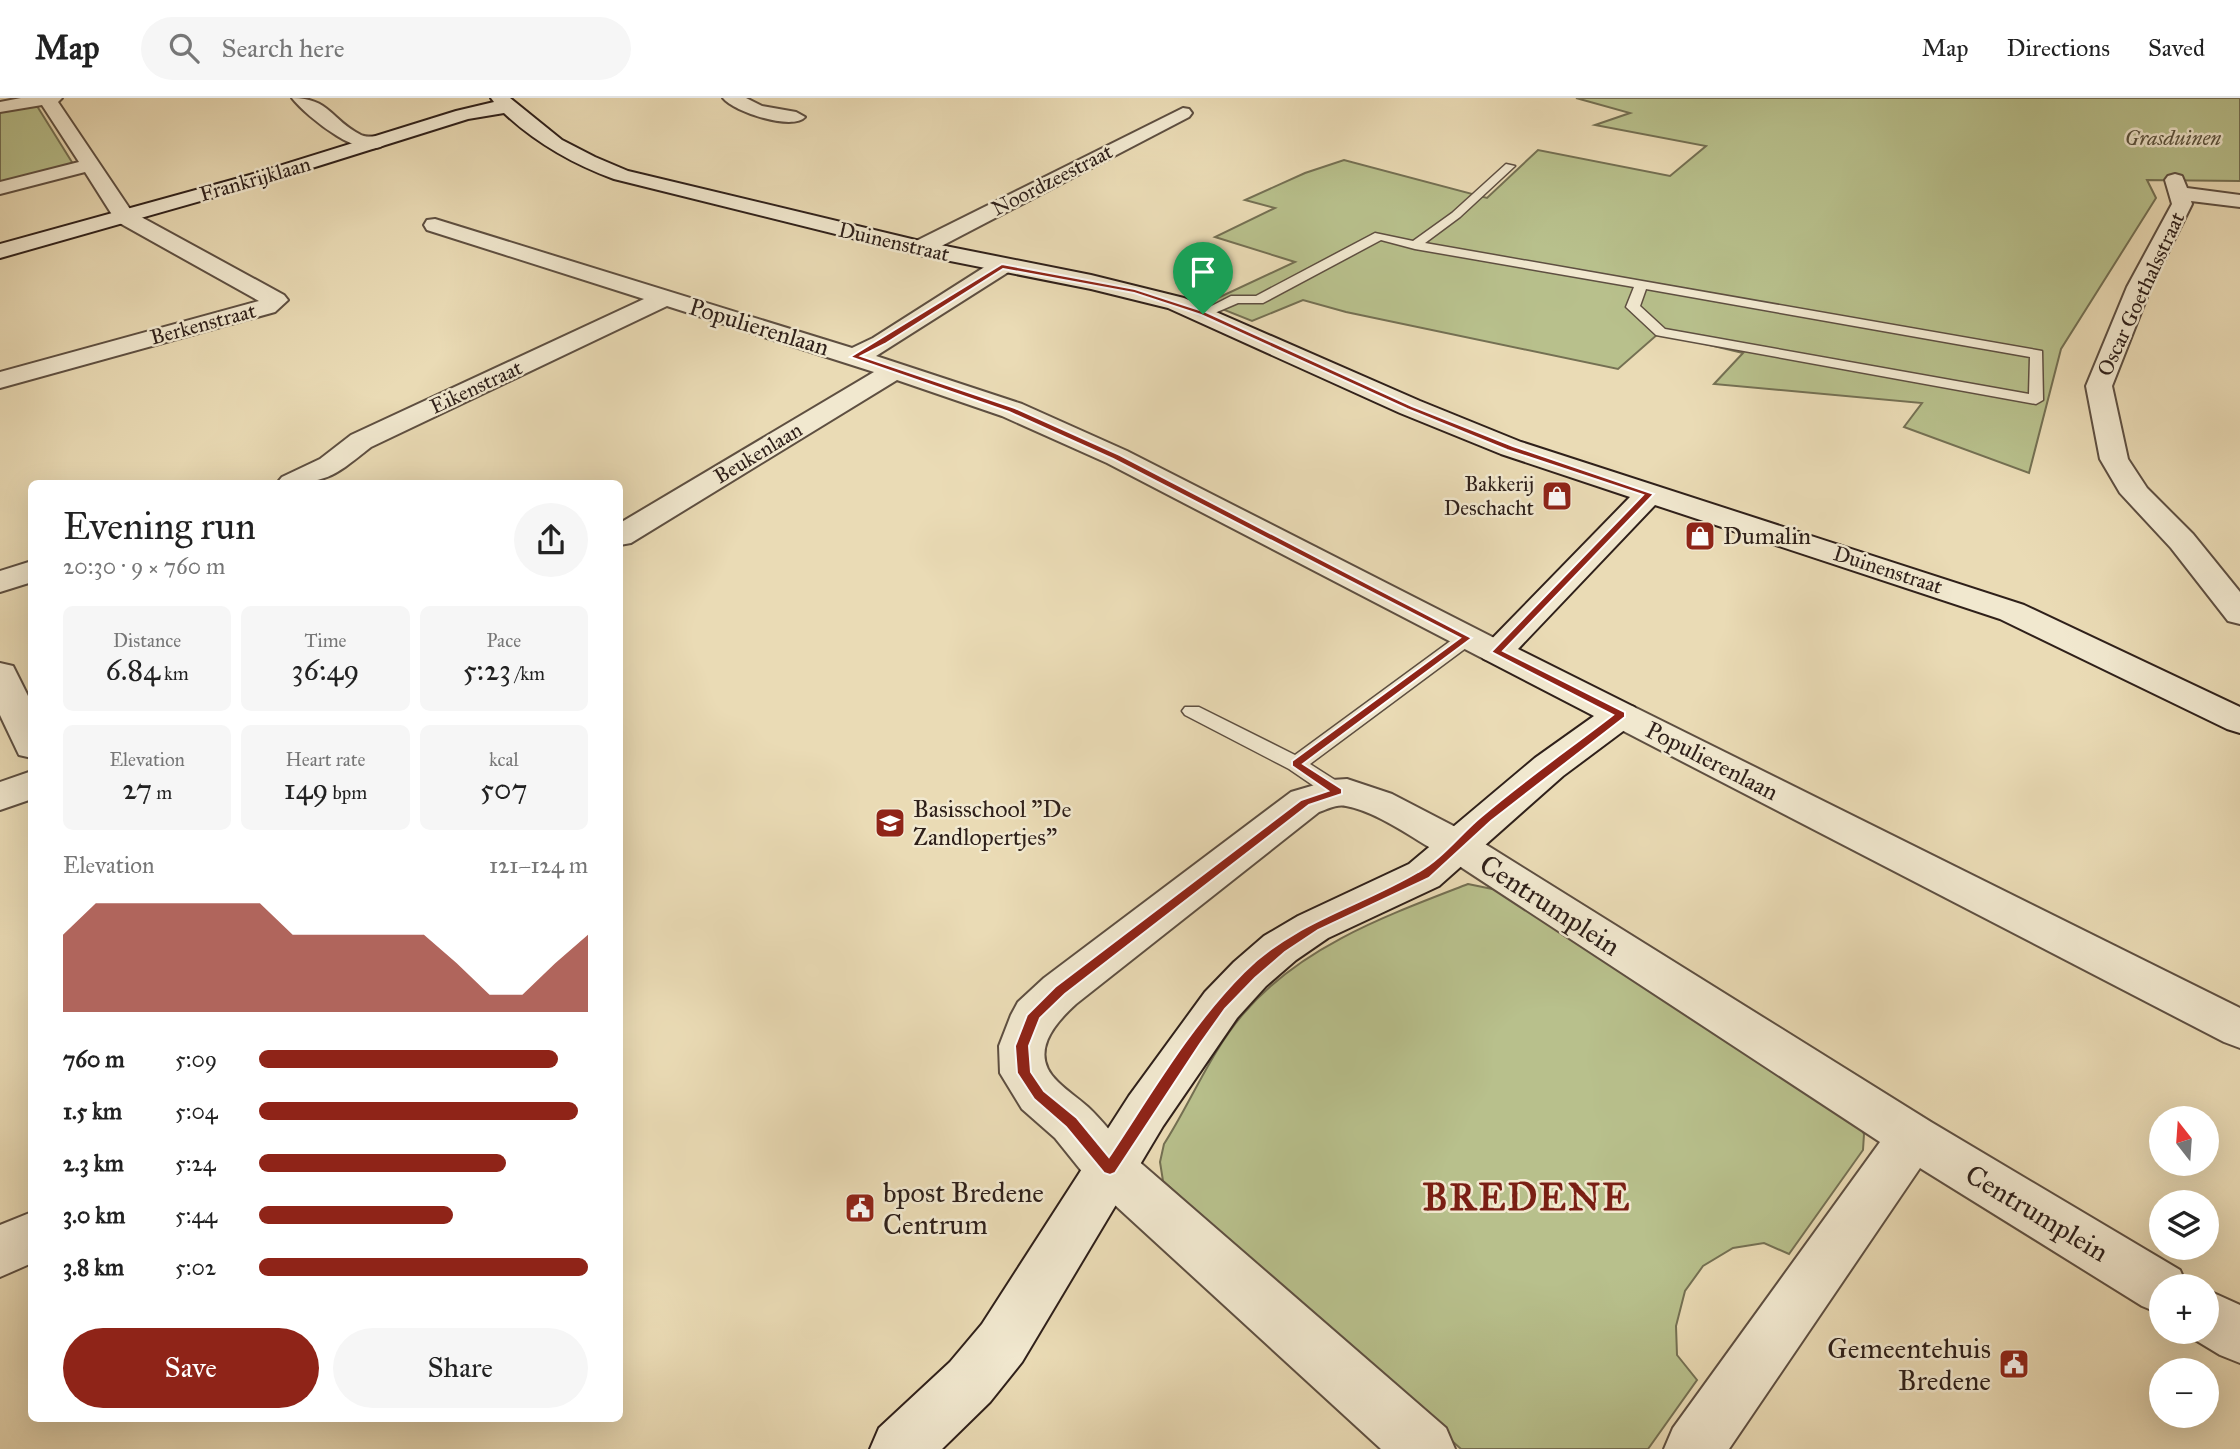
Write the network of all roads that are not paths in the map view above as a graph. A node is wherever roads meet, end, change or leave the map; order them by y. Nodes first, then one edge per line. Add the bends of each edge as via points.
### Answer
1 (301, 98) edge
2 (732, 98) edge
3 (50, 99) edge
4 (504, 102) edge
5 (0, 107) edge
6 (1183, 113) dead end
7 (796, 117) dead end
8 (377, 142) junction
9 (91, 165) junction
10 (1510, 166) dead end
11 (0, 188) edge
12 (2240, 201) edge
13 (124, 216) junction
14 (435, 225) dead end
15 (1415, 245) junction
16 (920, 248) junction
17 (0, 251) edge
18 (1002, 266) junction
19 (1641, 285) junction
20 (665, 298) junction
21 (1203, 314) junction
22 (854, 357) junction
23 (896, 370) junction
24 (0, 380) edge
25 (298, 480) edge
26 (1649, 494) junction
27 (623, 534) edge
28 (28, 572) edge
29 (0, 582) edge
30 (2240, 614) edge
31 (1482, 645) junction
32 (0, 674) edge
33 (1192, 711) dead end
34 (1621, 715) junction
35 (2240, 721) edge
36 (28, 737) edge
37 (1296, 764) junction
38 (28, 786) edge
39 (1338, 792) junction
40 (0, 797) edge
41 (1455, 844) junction
42 (2240, 1029) edge
43 (1913, 1137) junction
44 (1110, 1168) junction
45 (28, 1238) edge
46 (0, 1252) edge
47 (2149, 1281) edge
48 (2219, 1323) edge
49 (2240, 1336) edge
50 (900, 1449) edge
51 (1425, 1449) edge
52 (1693, 1449) edge

1 - 8 street via 358,142
2 - 7 street via 757,111
3 - 5 street
3 - 9 street
4 - 8 street, Frankrijklaan
4 - 16 street, Duinenstraat via 547,138 610,172
6 - 16 street, Noordzeestraat
8 - 13 street, Frankrijklaan
9 - 11 street
9 - 13 street
10 - 15 lane via 1457,215
12 - 30 street, Oscar Goethalsstraat via 2177,187 2182,204 2139,287 2099,386 2115,459 2135,493 2182,541
13 - 17 street, Frankrijklaan
13 - 24 street, Berkenstraat via 276,300 266,307
14 - 20 street, Populierenlaan
15 - 19 lane
15 - 21 lane via 1379,236 1258,300 1236,299
16 - 18 street, Duinenstraat
18 - 21 street, Duinenstraat via 1135,291
18 - 22 street
19 - 19 lane via 2037,354 2036,400 1661,332 1633,307
20 - 22 street, Populierenlaan
20 - 25 street, Eikenstraat via 361,441 330,465
21 - 26 street, Duinenstraat via 1510,448
22 - 23 street, Populierenlaan
23 - 27 street, Beukenlaan
23 - 31 street, Populierenlaan via 1012,410 1116,457
26 - 31 street
26 - 35 street, Duinenstraat via 2012,612
28 - 29 street
31 - 34 street, Populierenlaan
31 - 37 lane
32 - 36 street
33 - 37 lane
34 - 41 street
34 - 42 street, Populierenlaan
37 - 39 lane
38 - 40 street
39 - 41 street via 1376,803
39 - 44 street via 1305,802 1060,990 1034,1015 1022,1046 1024,1073 1039,1095 1072,1122
41 - 43 street, Centrumplein
41 - 44 street, Centrumplein via 1424,875 1314,927 1250,974 1195,1040
43 - 47 street, Centrumplein
43 - 52 street
44 - 50 street, Centrumplein via 1002,1343 970,1382
44 - 51 street
45 - 46 street
48 - 49 street

